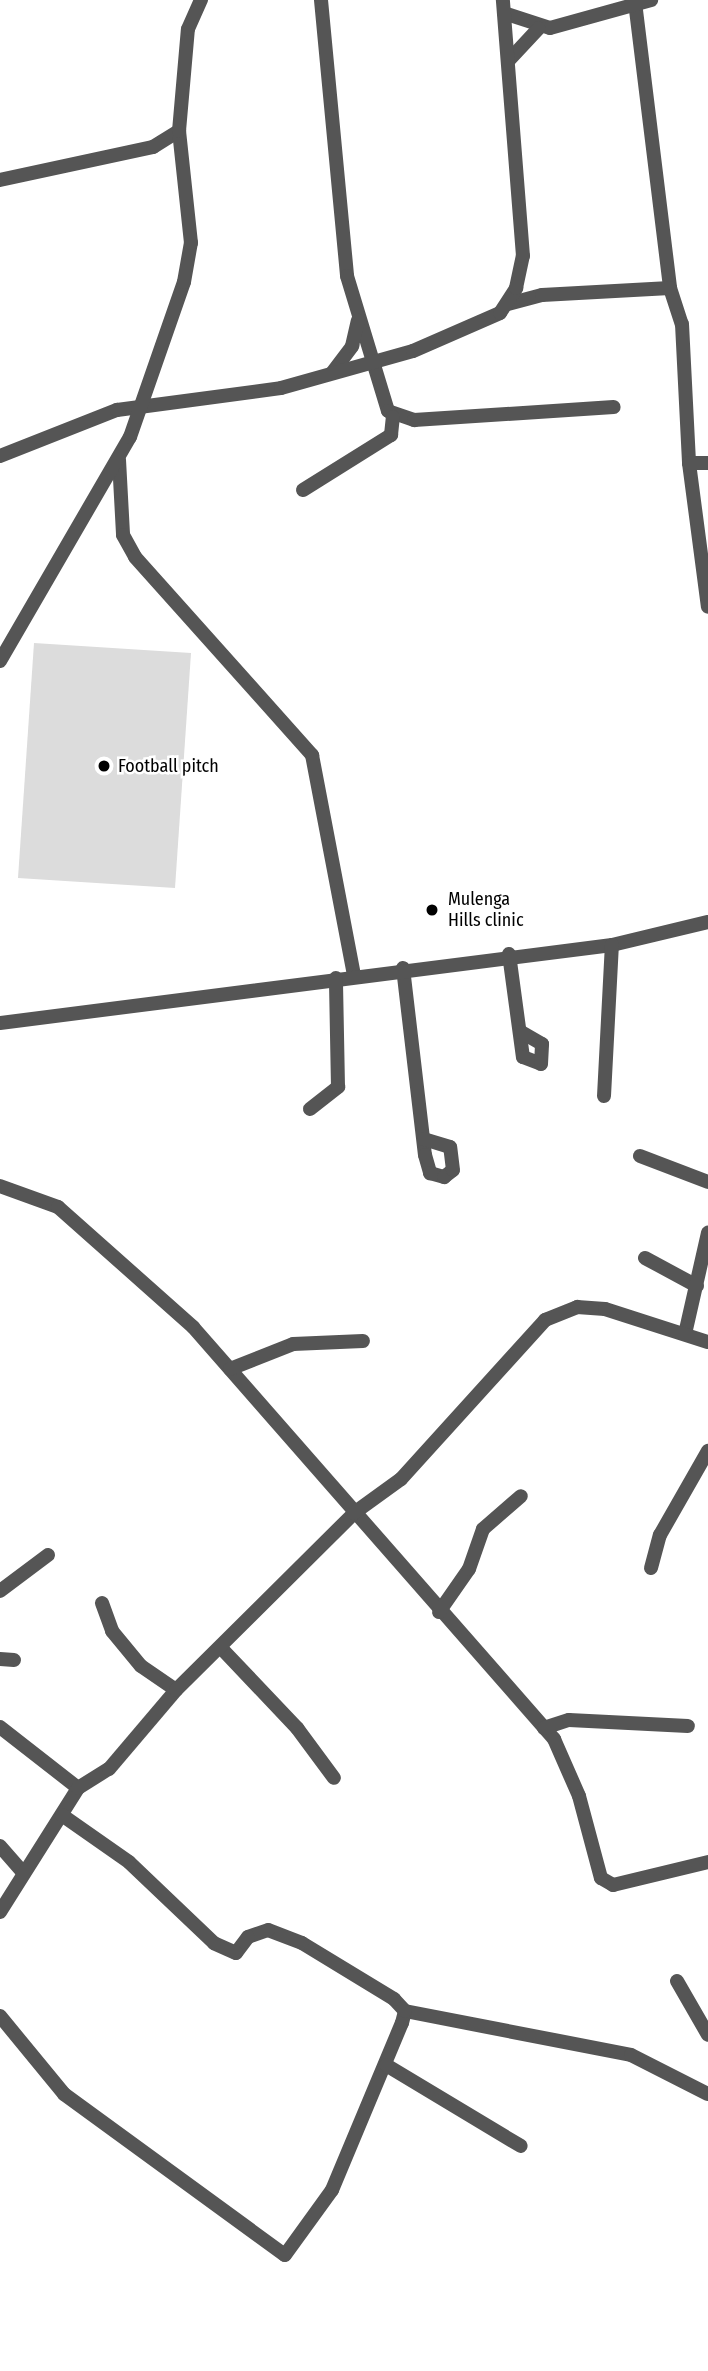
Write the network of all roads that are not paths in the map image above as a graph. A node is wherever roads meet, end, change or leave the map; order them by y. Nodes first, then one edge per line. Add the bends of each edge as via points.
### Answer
1 (201, 0) edge
2 (321, 0) edge
3 (651, 0) edge
4 (635, 2) junction
5 (503, 6) edge
6 (539, 28) junction
7 (510, 59) junction
8 (179, 131) junction
9 (0, 180) edge
10 (522, 269) junction
11 (670, 288) junction
12 (542, 295) junction
13 (508, 304) junction
14 (359, 319) junction
15 (372, 363) junction
16 (331, 374) junction
17 (614, 407) dead end
18 (138, 408) junction
19 (393, 417) junction
20 (0, 456) edge
21 (119, 458) junction
22 (689, 463) junction
23 (708, 463) edge
24 (303, 490) dead end
25 (708, 607) edge
26 (0, 661) edge
27 (708, 922) edge
28 (612, 944) junction
29 (509, 954) junction
30 (403, 968) junction
31 (354, 975) junction
32 (336, 978) junction
33 (0, 1023) edge
34 (521, 1032) dead end
35 (604, 1096) dead end
36 (310, 1109) dead end
37 (424, 1139) dead end
38 (640, 1156) dead end
39 (708, 1182) edge
40 (0, 1186) edge
41 (708, 1233) edge
42 (645, 1258) dead end
43 (697, 1286) junction
44 (685, 1334) junction
45 (363, 1341) dead end
46 (708, 1342) edge
47 (230, 1369) junction
48 (708, 1451) edge
49 (521, 1496) dead end
50 (354, 1513) junction
51 (48, 1555) dead end
52 (651, 1568) dead end
53 (0, 1591) edge
54 (102, 1603) dead end
55 (439, 1612) junction
56 (223, 1650) junction
57 (177, 1690) junction
58 (688, 1726) dead end
59 (0, 1727) edge
60 (544, 1728) junction
61 (334, 1778) dead end
62 (78, 1788) junction
63 (62, 1815) junction
64 (0, 1846) edge
65 (708, 1861) edge
66 (22, 1871) junction
67 (0, 1912) edge
68 (677, 1981) dead end
69 (405, 2011) junction
70 (0, 2016) edge
71 (708, 2035) edge
72 (386, 2065) junction
73 (708, 2094) edge
74 (522, 2146) dead end

1 - 8 street via 188,29
2 - 14 street via 339,213
3 - 4 street
4 - 6 street
4 - 11 street
5 - 6 street
5 - 7 street
6 - 7 street
7 - 10 street
8 - 9 street via 153,147
8 - 18 street via 190,257
10 - 12 street
10 - 13 street
11 - 12 street
11 - 22 street via 682,324
12 - 13 street
13 - 15 street via 469,330
14 - 15 street
14 - 16 street via 352,346
15 - 16 street
15 - 19 street
16 - 18 street via 242,395
17 - 19 street
18 - 20 street via 106,413
18 - 21 street
19 - 24 street via 391,435
21 - 26 street
21 - 31 street via 119,508 135,557 312,755
22 - 23 street
22 - 25 street
27 - 28 street
28 - 29 street
28 - 35 street
29 - 30 street
29 - 34 street
30 - 31 street
30 - 37 street
31 - 32 street
32 - 33 street
32 - 36 street via 338,1087
38 - 39 street
40 - 47 street via 35,1194 109,1247
41 - 43 street
42 - 43 street
43 - 44 street
44 - 46 street
44 - 50 street via 605,1309 577,1307 545,1320 502,1360 401,1479
45 - 47 street via 293,1344
47 - 50 street
48 - 52 street via 660,1535
49 - 55 street via 483,1529 469,1569
50 - 55 street
50 - 56 street
51 - 53 street
54 - 57 street via 112,1631 141,1666
55 - 60 street
56 - 57 street
56 - 61 street
57 - 62 street via 109,1769
58 - 60 street via 569,1720
59 - 62 street
60 - 65 street via 579,1796 601,1878 614,1885
62 - 63 street
63 - 66 street
63 - 69 street via 129,1862 214,1942 236,1953 248,1937 268,1930 302,1943
64 - 66 street
66 - 67 street
68 - 71 street
69 - 72 street
69 - 73 street via 631,2055
70 - 72 street via 47,2076 99,2124 285,2255 320,2214
72 - 74 street

